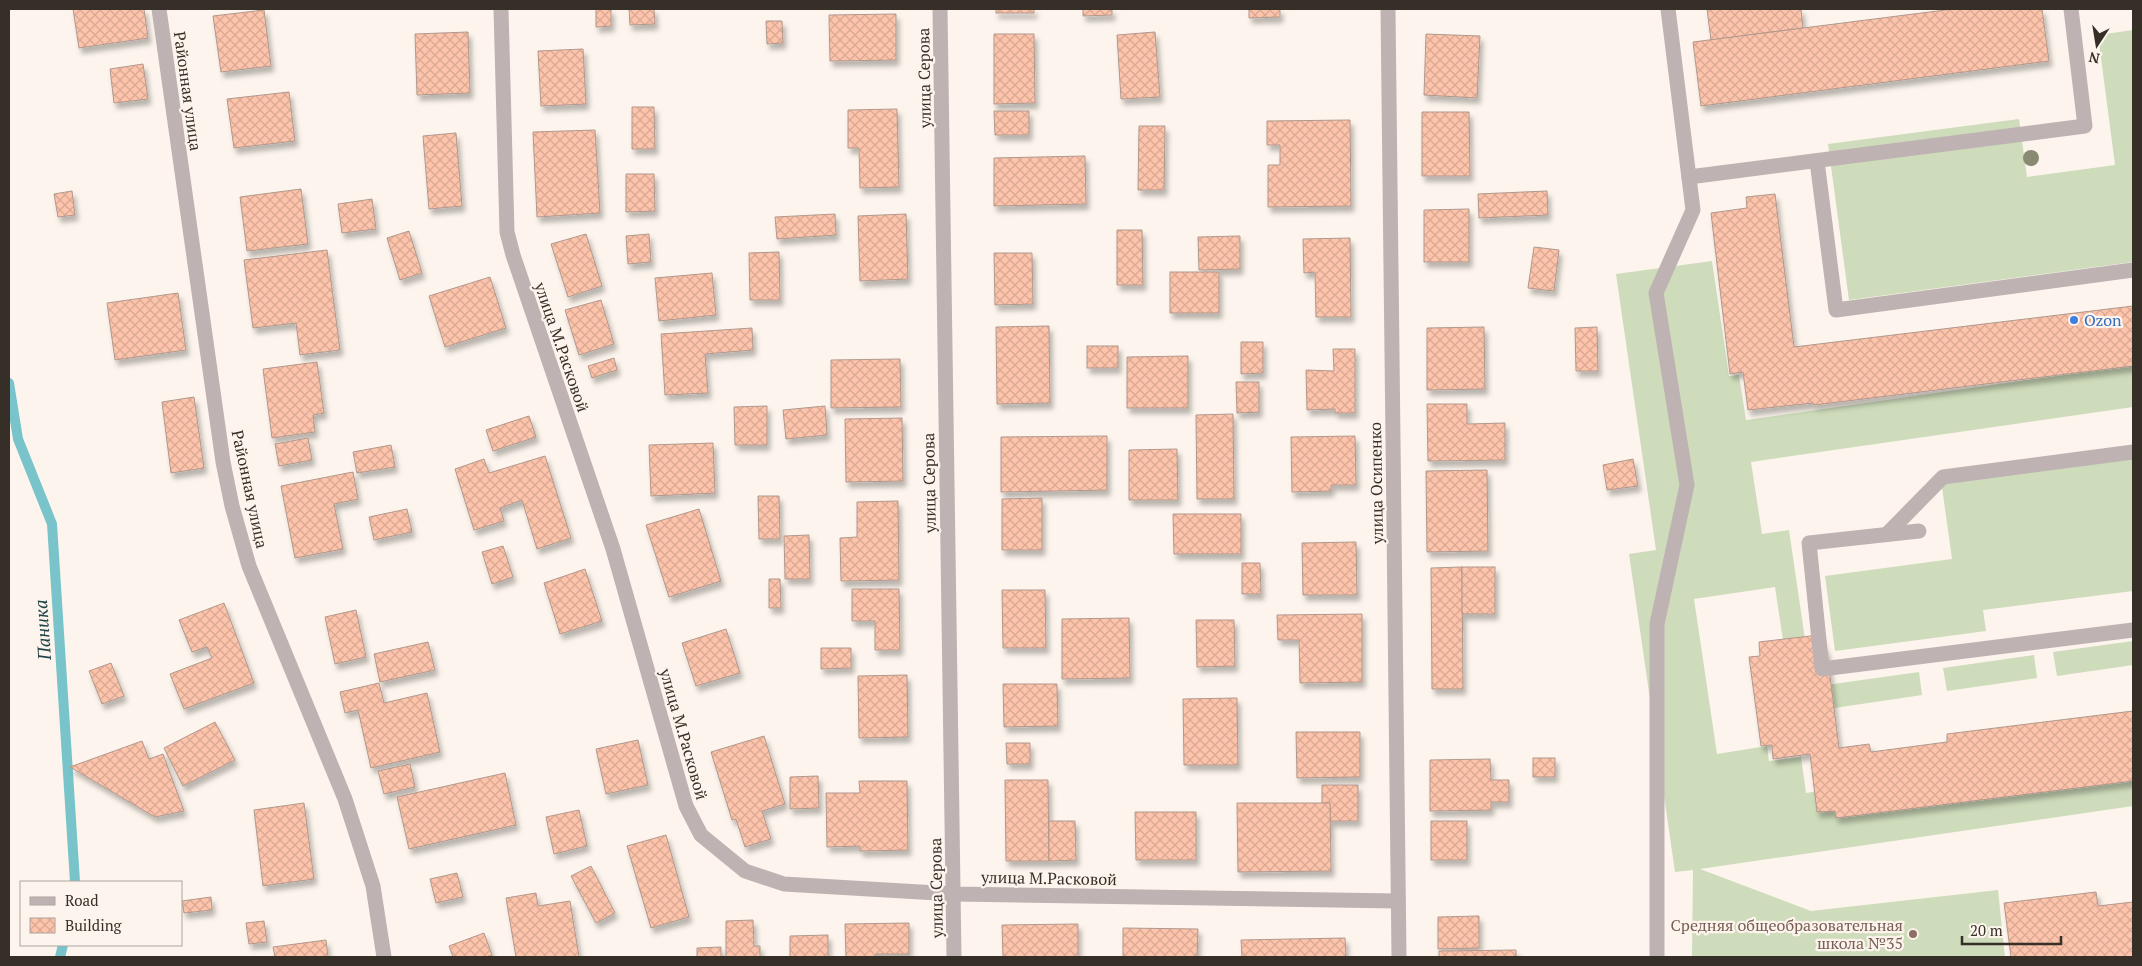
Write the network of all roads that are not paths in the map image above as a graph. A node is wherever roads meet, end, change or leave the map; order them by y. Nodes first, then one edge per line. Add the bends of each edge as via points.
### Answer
1 (159, 9) edge
2 (501, 9) edge
3 (940, 9) edge
4 (1388, 9) edge
5 (1668, 9) edge
6 (2071, 9) edge
7 (1817, 161) junction
8 (1689, 177) junction
9 (2133, 270) edge
10 (2133, 452) edge
11 (1919, 531) dead end
12 (1886, 534) junction
13 (2133, 630) edge
14 (954, 894) junction
15 (1398, 902) junction
16 (384, 957) edge
17 (954, 957) edge
18 (1399, 957) edge
19 (1657, 957) edge

1 - 16 street, Районная улица via 223,462 232,506 249,566 345,799 373,886
2 - 14 street, улица М.Расковой via 507,232 512,255 613,549 686,806 701,835 745,870 784,884
3 - 14 street, улица Серова
4 - 15 street, улица Осипенко
5 - 8 street
6 - 7 street via 2085,126
7 - 8 street
7 - 9 street via 1836,310
8 - 19 street via 1693,210 1656,293 1687,485 1657,624
10 - 12 street via 1943,478
11 - 12 street
12 - 13 street via 1809,543 1822,669
14 - 15 street, улица М.Расковой
14 - 17 street, улица Серова
15 - 18 street, улица Осипенко

